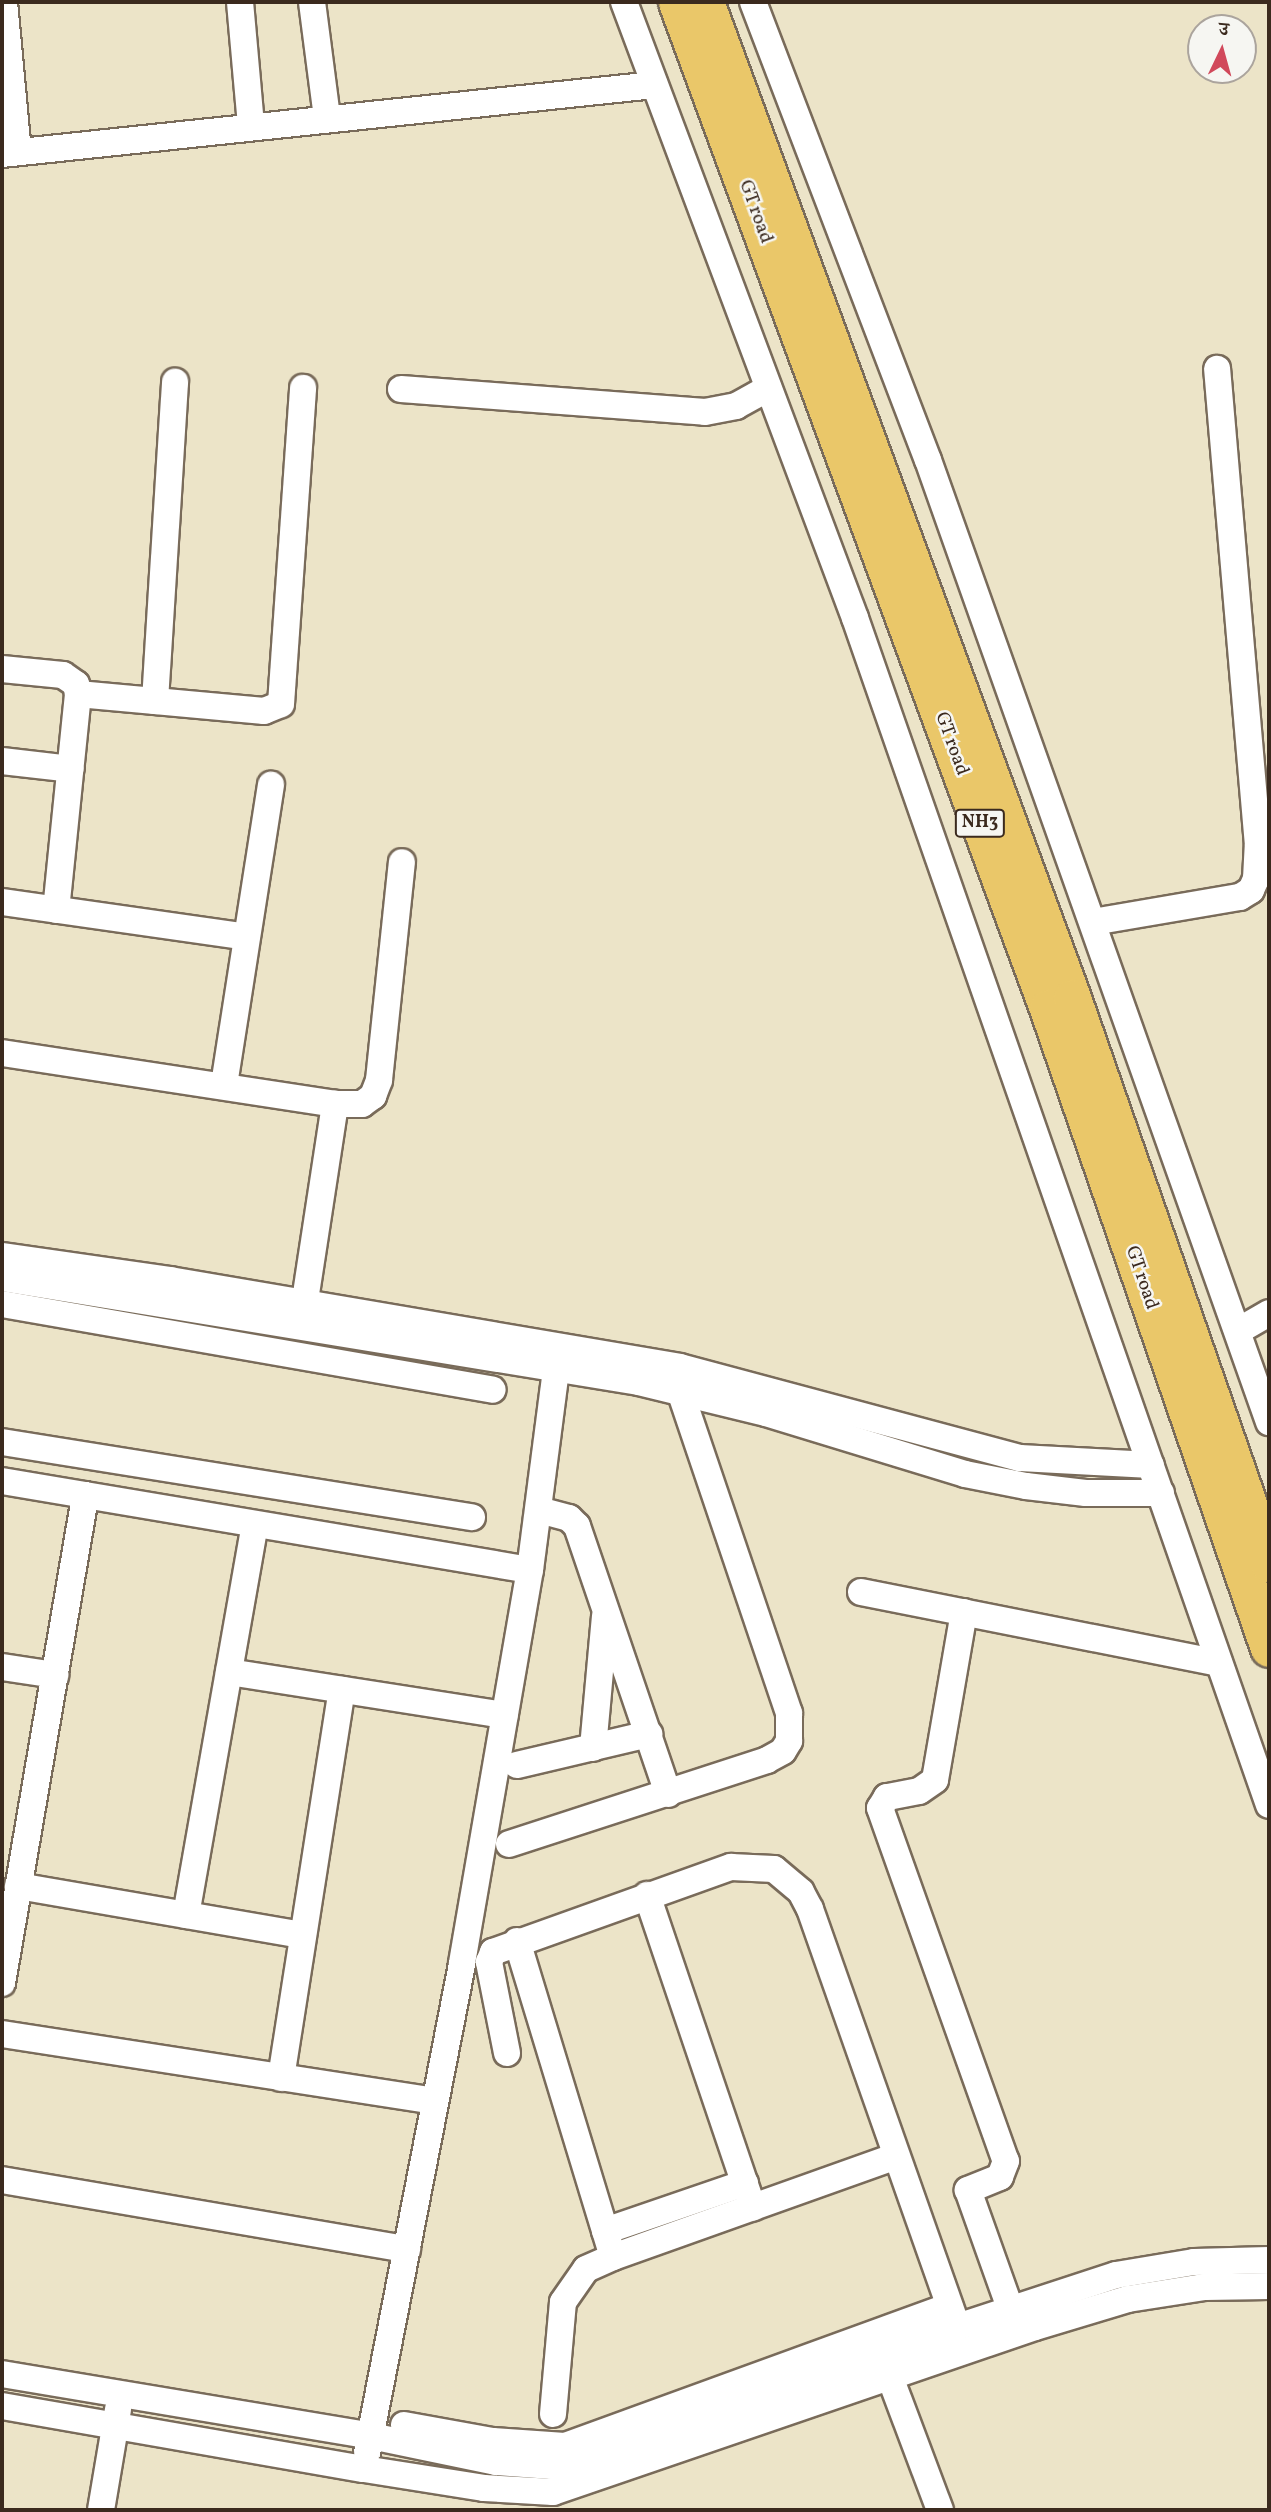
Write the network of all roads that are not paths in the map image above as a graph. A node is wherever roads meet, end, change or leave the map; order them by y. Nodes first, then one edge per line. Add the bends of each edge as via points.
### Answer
1 (4, 2) edge
2 (240, 2) edge
3 (312, 2) edge
4 (624, 2) edge
5 (677, 2) edge
6 (705, 2) edge
7 (752, 2) edge
8 (654, 85) junction
9 (327, 118) junction
10 (251, 125) junction
11 (10, 153) edge
12 (1217, 369) dead end
13 (175, 382) dead end
14 (303, 388) dead end
15 (768, 388) junction
16 (401, 389) dead end
17 (2, 668) edge
18 (78, 694) junction
19 (155, 701) junction
20 (2, 761) edge
21 (71, 769) junction
22 (271, 785) dead end
23 (402, 862) dead end
24 (2, 902) edge
25 (57, 910) junction
26 (1093, 922) junction
27 (247, 937) junction
28 (2, 1053) edge
29 (224, 1085) junction
30 (335, 1104) junction
31 (2, 1256) edge
32 (2, 1278) edge
33 (2, 1304) edge
34 (1269, 1313) edge
35 (302, 1316) junction
36 (1238, 1331) junction
37 (558, 1358) junction
38 (493, 1390) dead end
39 (681, 1391) junction
40 (1269, 1422) edge
41 (2, 1442) edge
42 (1151, 1465) junction
43 (2, 1481) edge
44 (1161, 1493) junction
45 (85, 1495) junction
46 (540, 1510) junction
47 (472, 1517) dead end
48 (256, 1525) junction
49 (1269, 1564) edge
50 (530, 1570) junction
51 (861, 1592) dead end
52 (606, 1604) junction
53 (964, 1612) junction
54 (1269, 1648) edge
55 (1219, 1663) junction
56 (2, 1667) edge
57 (229, 1672) junction
58 (55, 1675) junction
59 (342, 1690) junction
60 (505, 1715) junction
61 (649, 1734) junction
62 (593, 1748) junction
63 (517, 1765) dead end
64 (668, 1794) junction
65 (1269, 1805) edge
66 (509, 1844) dead end
67 (18, 1886) junction
68 (647, 1895) junction
69 (186, 1915) junction
70 (303, 1935) junction
71 (517, 1941) junction
72 (2, 1983) edge
73 (2, 2035) edge
74 (507, 2053) dead end
75 (281, 2078) junction
76 (433, 2101) junction
77 (894, 2157) junction
78 (2, 2180) edge
79 (745, 2183) junction
80 (753, 2208) junction
81 (605, 2231) junction
82 (407, 2249) junction
83 (613, 2257) junction
84 (1269, 2260) edge
85 (1269, 2286) edge
86 (1010, 2308) junction
87 (953, 2316) junction
88 (886, 2366) junction
89 (2, 2374) edge
90 (122, 2393) junction
91 (2, 2406) edge
92 (553, 2414) dead end
93 (115, 2426) junction
94 (373, 2428) junction
95 (364, 2469) junction
96 (552, 2501) edge
97 (101, 2510) edge
98 (940, 2510) edge

1 - 11 street
2 - 10 street
3 - 9 street
4 - 8 street
5 - 54 highway, GT road / NH3 via 1048,1008
6 - 49 highway, GT road / NH3 via 1072,998
7 - 26 street via 928,460
8 - 9 street
8 - 15 street
9 - 10 street
10 - 11 street
12 - 26 street via 1258,871 1251,890 1240,897
13 - 19 street
14 - 19 street via 281,704 264,711
15 - 16 street via 736,406 705,412
15 - 42 street via 855,618
17 - 18 street via 63,675 76,684
18 - 19 street
18 - 21 street
20 - 21 street
21 - 25 street
22 - 27 street
23 - 30 street via 379,1080 373,1096 362,1104
24 - 25 street
25 - 27 street
26 - 36 street
27 - 29 street
28 - 29 street
29 - 30 street
30 - 35 street
31 - 35 street
32 - 35 street
33 - 38 street
34 - 36 street
35 - 37 street
36 - 40 street
37 - 39 street
37 - 42 street via 680,1367 980,1450 1084,1465
37 - 46 street
39 - 44 street via 965,1474 1086,1493
39 - 64 street via 789,1713 790,1729 783,1751 767,1760
41 - 47 street
42 - 44 street
43 - 45 street
44 - 55 street
45 - 48 street
45 - 58 street
46 - 50 street
46 - 52 street via 569,1518 577,1527
48 - 50 street
48 - 57 street
50 - 60 street
51 - 53 street
52 - 61 street
52 - 62 street
53 - 55 street
53 - 86 street via 935,1780 919,1791 887,1797 880,1808 1006,2161 1000,2177 973,2184 968,2190
55 - 65 street
56 - 58 street
57 - 59 street
57 - 69 street
58 - 67 street
59 - 60 street
59 - 70 street
60 - 76 street
61 - 62 street
61 - 64 street
62 - 63 street
64 - 66 street
67 - 69 street
67 - 72 street
68 - 71 street
68 - 77 street via 745,1865 774,1869 801,1892
68 - 79 street
69 - 70 street
70 - 75 street
71 - 74 street via 493,1952 489,1962
71 - 81 street
73 - 75 street
75 - 76 street
76 - 82 street
77 - 80 street
77 - 87 street
78 - 82 street
79 - 80 street
79 - 81 street
80 - 83 street
81 - 83 street
82 - 94 street
83 - 92 street via 586,2269 563,2302
84 - 86 street via 1194,2262 1116,2275
85 - 88 street via 1205,2287 1128,2299
86 - 87 street
87 - 88 street
87 - 94 street via 565,2446
88 - 94 street via 592,2458 552,2466 496,2462
88 - 96 street
88 - 98 street
89 - 90 street
90 - 93 street
90 - 94 street
91 - 93 street
93 - 95 street
93 - 97 street
94 - 95 street
95 - 96 street

